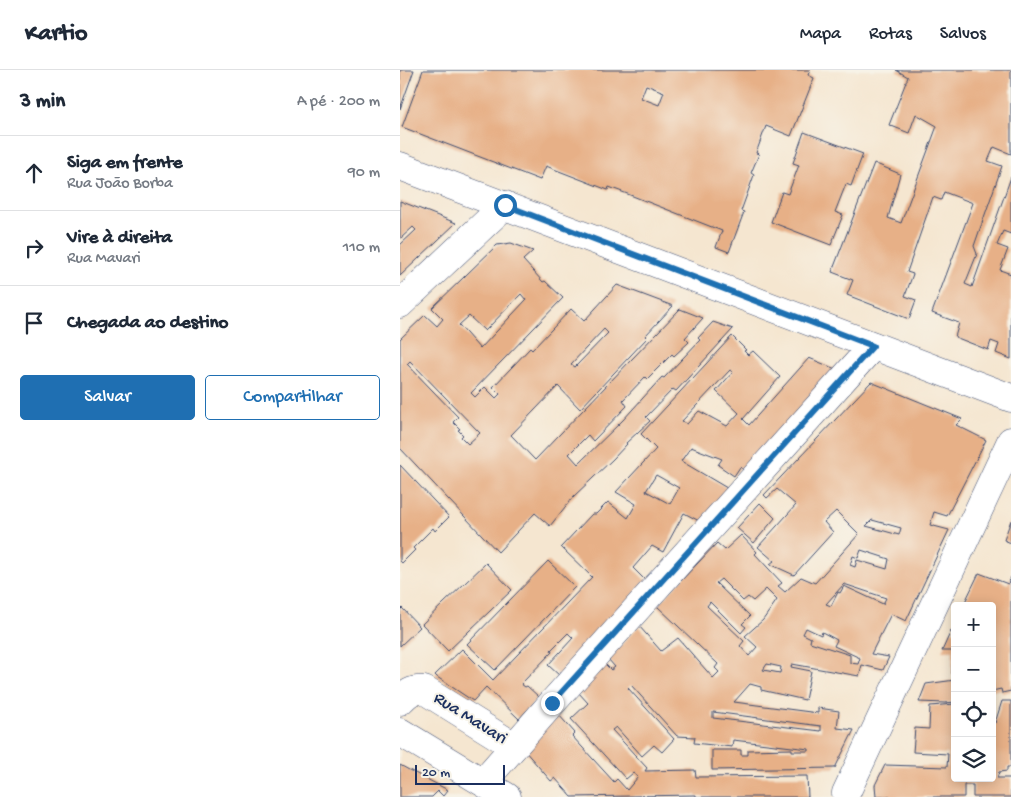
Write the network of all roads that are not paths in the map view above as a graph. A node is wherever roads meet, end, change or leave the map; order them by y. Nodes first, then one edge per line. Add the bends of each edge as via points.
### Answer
1 (400, 166) edge
2 (505, 205) junction
3 (400, 304) edge
4 (873, 346) junction
5 (1011, 398) edge
6 (1011, 441) edge
7 (400, 700) edge
8 (400, 732) edge
9 (514, 746) junction
10 (483, 782) junction
11 (846, 793) dead end
12 (507, 797) edge

1 - 2 street
2 - 3 street
2 - 4 street
4 - 5 street
4 - 9 street, Rua Mavari
6 - 11 street
7 - 9 street, Rua Mavari via 416,689 424,690
8 - 10 street
9 - 10 street, Rua Mavari
10 - 12 street

